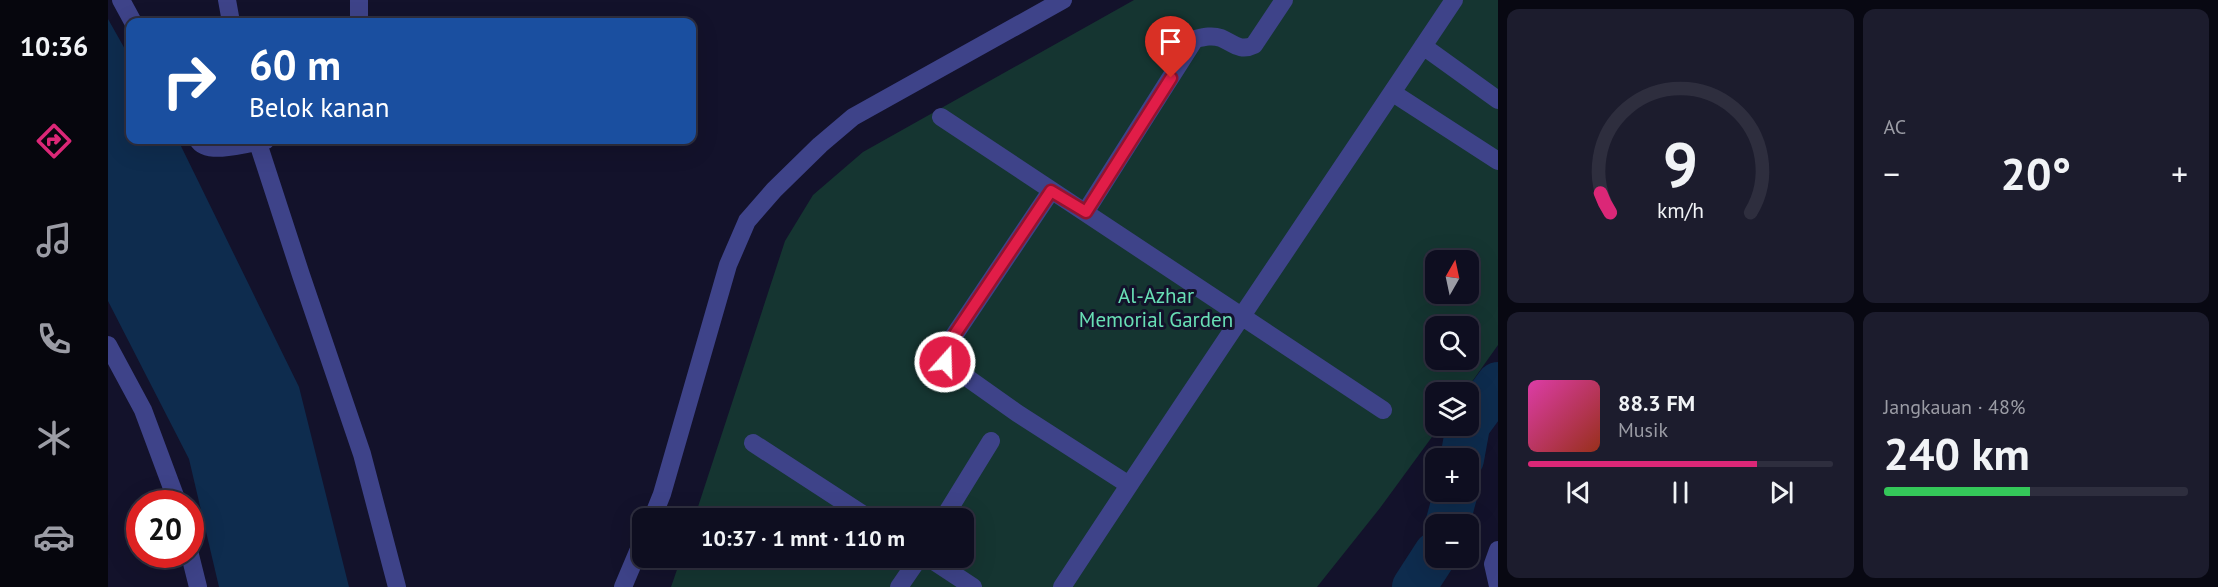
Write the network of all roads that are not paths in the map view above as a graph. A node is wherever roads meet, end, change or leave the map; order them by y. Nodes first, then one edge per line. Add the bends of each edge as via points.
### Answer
1 (121, 0) edge
2 (227, 0) edge
3 (359, 0) edge
4 (1063, 0) edge
5 (1284, 0) edge
6 (1454, 0) edge
7 (131, 18) edge
8 (230, 18) edge
9 (359, 18) edge
10 (1423, 46) junction
11 (1393, 93) junction
12 (1498, 100) edge
13 (941, 117) dead end
14 (200, 144) edge
15 (239, 144) edge
16 (261, 144) edge
17 (1498, 161) edge
18 (1051, 191) junction
19 (1086, 212) junction
20 (1241, 315) junction
21 (108, 345) edge
22 (1383, 410) dead end
23 (991, 441) dead end
24 (753, 443) dead end
25 (1129, 485) junction
26 (173, 490) edge
27 (656, 508) edge
28 (853, 508) edge
29 (950, 508) edge
30 (1498, 550) edge
31 (632, 566) edge
32 (193, 568) edge
33 (912, 568) edge
34 (944, 568) edge
35 (1498, 586) edge
36 (198, 587) edge
37 (397, 587) edge
38 (623, 587) edge
39 (899, 587) edge
40 (973, 587) edge
41 (1062, 587) edge

1 - 7 street
2 - 8 street
3 - 9 street
4 - 27 street via 853,117 774,190 747,221 728,265
5 - 19 street via 1248,48 1220,38 1195,39
6 - 10 street
10 - 11 street
10 - 12 street
11 - 17 street
11 - 20 street
13 - 18 street
14 - 15 street via 212,149
16 - 37 street via 362,454
18 - 19 street
18 - 25 street via 947,346 945,362
19 - 20 street
20 - 22 street
20 - 25 street
21 - 26 street via 143,410
23 - 29 street
24 - 28 street
25 - 41 street
30 - 35 street via 1493,564
31 - 38 street
32 - 36 street
33 - 39 street
34 - 40 street

